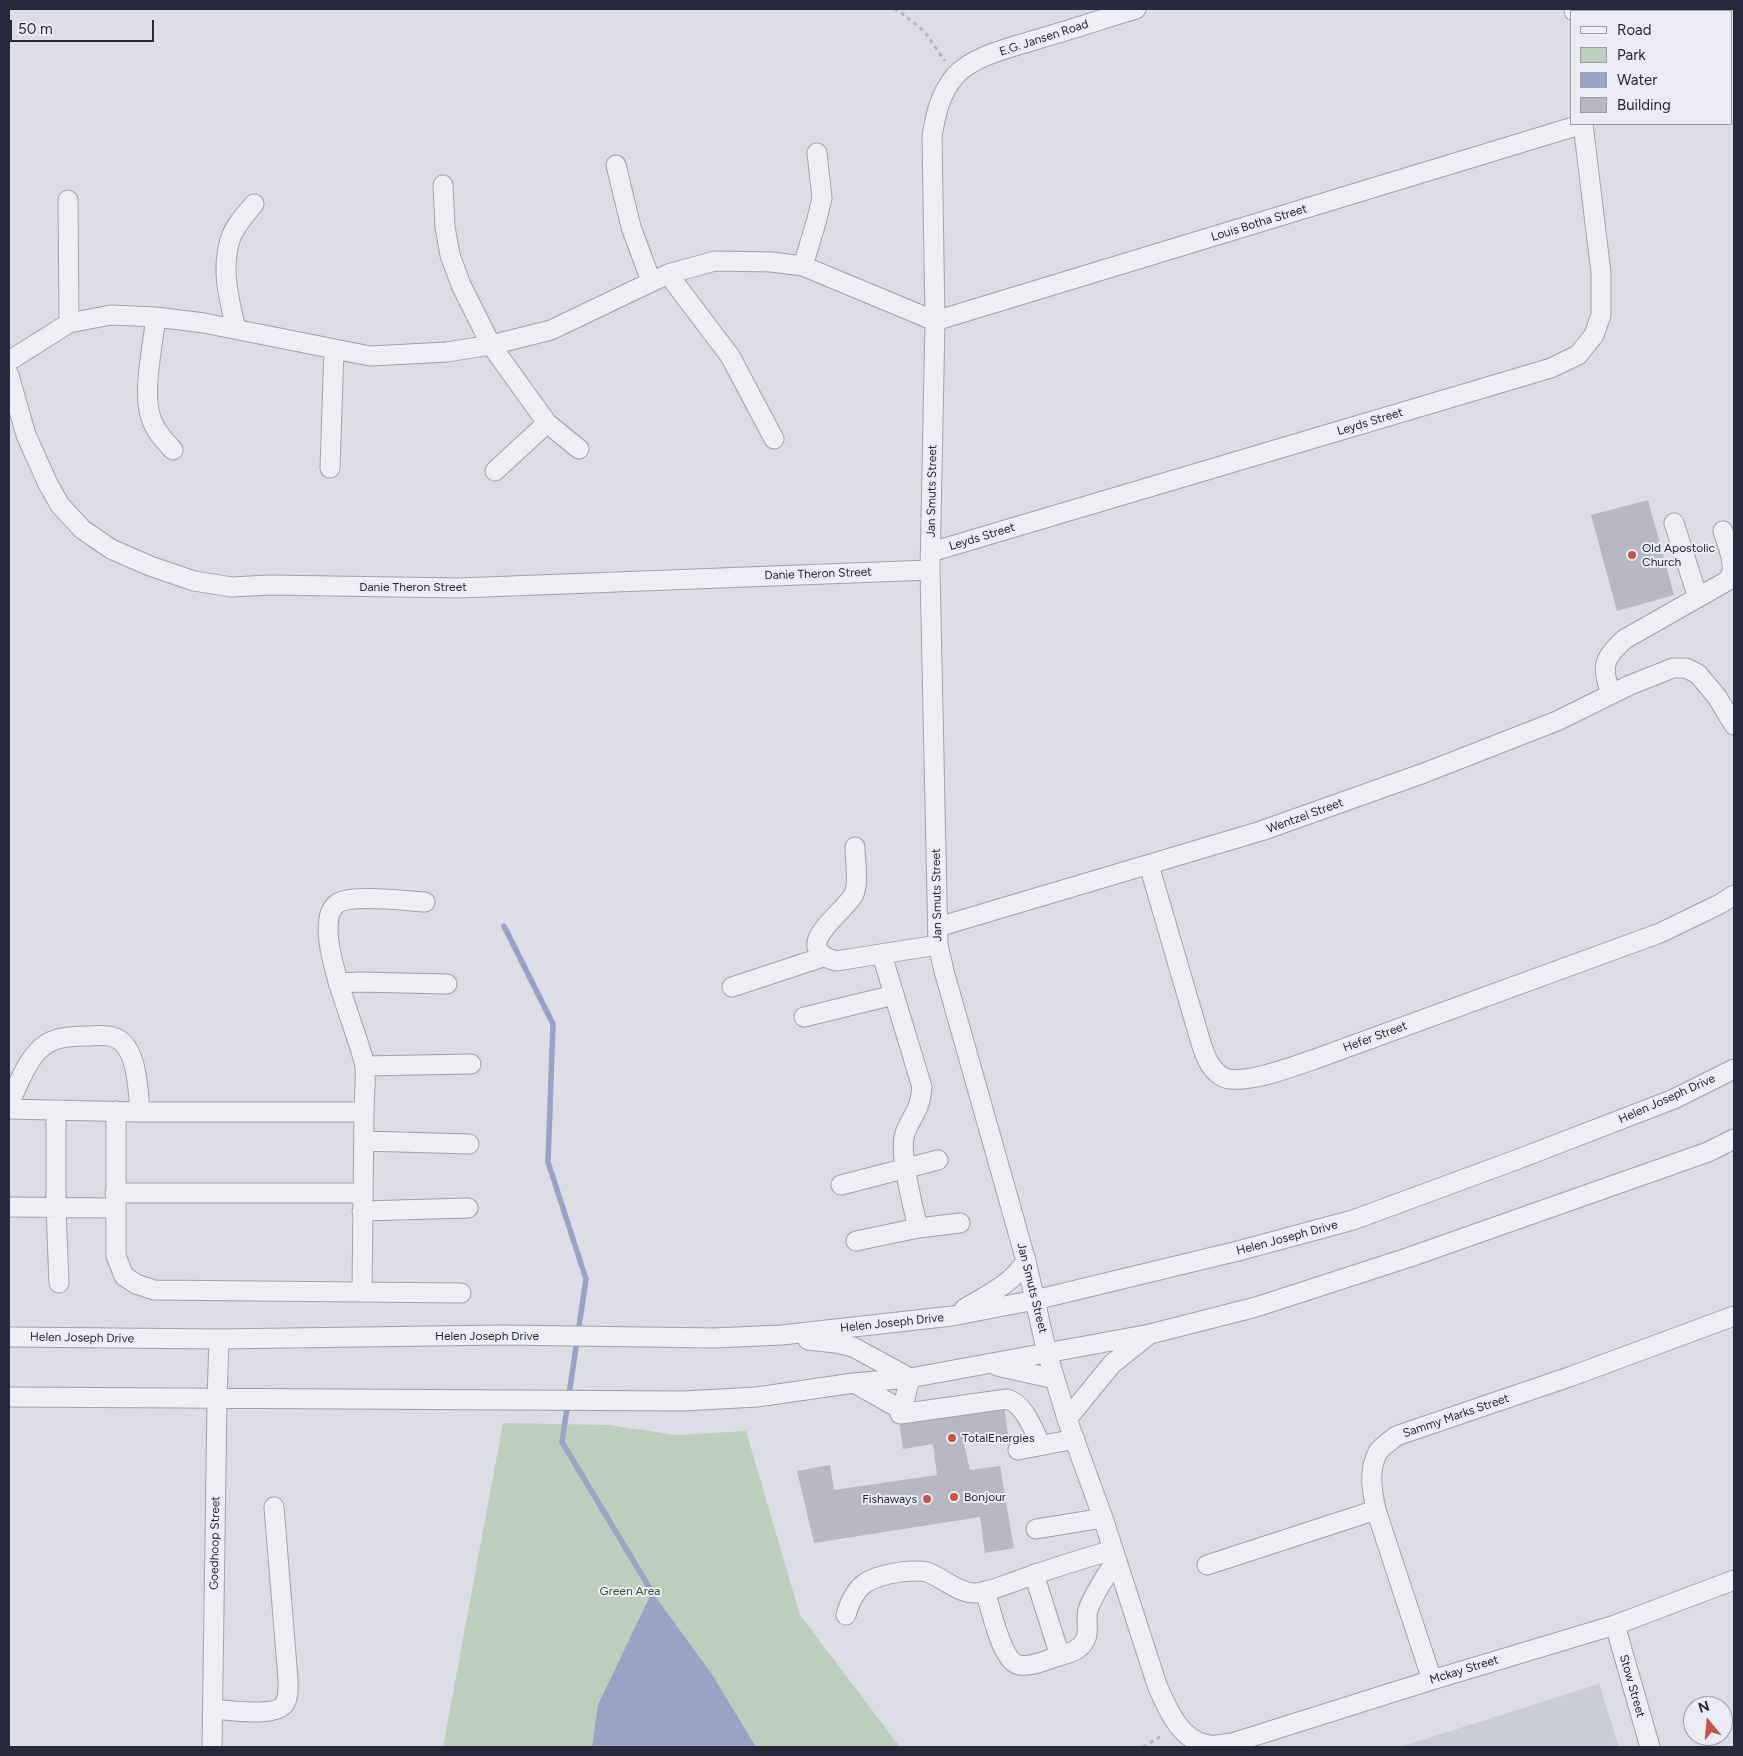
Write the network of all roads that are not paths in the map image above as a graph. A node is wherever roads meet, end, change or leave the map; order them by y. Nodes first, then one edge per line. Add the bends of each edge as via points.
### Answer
1 (1136, 9) edge
2 (956, 75) joint
3 (1580, 125) edge
4 (1583, 125) edge
5 (817, 153) dead end
6 (616, 165) dead end
7 (442, 185) dead end
8 (68, 200) dead end
9 (254, 204) dead end
10 (803, 266) junction
11 (660, 278) junction
12 (156, 317) junction
13 (936, 321) junction
14 (69, 322) junction
15 (236, 329) junction
16 (491, 345) junction
17 (334, 349) junction
18 (9, 361) edge
19 (9, 375) edge
20 (547, 423) junction
21 (774, 439) dead end
22 (579, 449) dead end
23 (173, 450) dead end
24 (330, 468) dead end
25 (495, 471) dead end
26 (1674, 523) dead end
27 (1723, 530) dead end
28 (930, 561) junction
29 (1698, 598) junction
30 (1610, 694) junction
31 (1734, 725) edge
32 (855, 847) dead end
33 (1149, 865) junction
34 (1734, 895) edge
35 (425, 902) dead end
36 (938, 936) junction
37 (882, 955) junction
38 (823, 957) junction
39 (338, 983) junction
40 (447, 984) dead end
41 (732, 987) dead end
42 (894, 995) junction
43 (804, 1017) dead end
44 (471, 1064) dead end
45 (365, 1066) junction
46 (1734, 1069) edge
47 (9, 1103) edge
48 (9, 1109) edge
49 (56, 1111) junction
50 (116, 1111) junction
51 (140, 1112) junction
52 (364, 1112) junction
53 (1734, 1139) edge
54 (364, 1141) junction
55 (469, 1144) dead end
56 (938, 1160) dead end
57 (905, 1167) junction
58 (842, 1185) dead end
59 (115, 1201) junction
60 (362, 1202) junction
61 (9, 1208) edge
62 (56, 1208) junction
63 (468, 1208) dead end
64 (960, 1223) dead end
65 (918, 1228) junction
66 (856, 1241) dead end
67 (1026, 1261) junction
68 (59, 1283) dead end
69 (362, 1292) junction
70 (461, 1293) dead end
71 (1035, 1300) junction
72 (952, 1316) junction
73 (1734, 1316) edge
74 (1150, 1334) junction
75 (782, 1335) junction
76 (9, 1337) edge
77 (219, 1339) junction
78 (1047, 1353) junction
79 (989, 1364) junction
80 (910, 1378) junction
81 (1055, 1379) junction
82 (854, 1383) junction
83 (9, 1397) edge
84 (217, 1398) junction
85 (900, 1414) dead end
86 (1067, 1419) junction
87 (1075, 1439) junction
88 (1040, 1445) junction
89 (1018, 1450) dead end
90 (274, 1507) dead end
91 (1376, 1510) junction
92 (1103, 1518) junction
93 (1036, 1530) dead end
94 (1115, 1555) junction
95 (1207, 1565) dead end
96 (1034, 1574) junction
97 (1734, 1580) edge
98 (985, 1590) junction
99 (846, 1615) dead end
100 (1615, 1625) junction
101 (1060, 1656) junction
102 (1432, 1680) junction
103 (213, 1709) junction
104 (1191, 1739) joint
105 (212, 1747) edge
106 (1650, 1747) edge

1 - 2 street, E.G. Jansen Road via 989,56 969,64
2 - 13 street, Jan Smuts Street via 944,91 932,136
3 - 13 street, Louis Botha Street
4 - 28 street, Leyds Street via 1602,273 1601,315 1594,335 1578,355 1551,368
5 - 10 street via 822,198
6 - 11 street via 631,227
7 - 16 street via 450,255
8 - 14 street
9 - 15 street via 231,238 227,260 227,290
10 - 11 street via 772,262 715,262
10 - 13 street
11 - 16 street via 551,330
11 - 21 street via 730,356
12 - 14 street via 111,315
12 - 15 street
12 - 23 street via 147,392 150,416 157,432
13 - 28 street, Jan Smuts Street
14 - 18 street
15 - 17 street
16 - 17 street via 447,352 370,356
16 - 20 street
17 - 24 street
19 - 28 street, Danie Theron Street via 26,435 60,505 82,529 111,549 194,581 232,587 459,588
20 - 22 street
20 - 25 street
26 - 29 street
27 - 29 street via 1732,564 1731,577
28 - 36 street, Jan Smuts Street
29 - 30 street via 1625,639 1612,650 1604,669
30 - 31 street, Wentzel Street via 1659,672 1686,668 1698,674
30 - 33 street, Wentzel Street via 1557,721 1424,773 1262,831
32 - 38 street via 854,894 821,932 817,943 818,952
33 - 34 street, Hefer Street via 1208,1062 1221,1076 1242,1080 1318,1058 1660,933
33 - 36 street, Wentzel Street
35 - 39 street via 360,899 337,903 328,920 328,930
36 - 37 street, Wentzel Street
36 - 67 street, Jan Smuts Street via 944,970
37 - 38 street, Wentzel Street via 836,961
37 - 42 street
38 - 41 street
39 - 40 street
39 - 45 street
42 - 43 street
42 - 57 street via 922,1087 921,1098 903,1139
44 - 45 street
45 - 52 street
46 - 71 street, Helen Joseph Drive via 1674,1099 1353,1220 1238,1252
47 - 51 street via 31,1060 45,1045 61,1038 113,1037 126,1045 136,1069
48 - 49 street
49 - 50 street
49 - 62 street
50 - 51 street
50 - 59 street
51 - 52 street
52 - 54 street
53 - 74 street via 1708,1152 1410,1257 1256,1307
54 - 55 street
54 - 60 street
56 - 57 street
57 - 58 street
57 - 65 street
59 - 60 street
59 - 62 street
59 - 69 street via 116,1256 124,1276 136,1284 154,1290
60 - 63 street
60 - 69 street
61 - 62 street
62 - 68 street
64 - 65 street
65 - 66 street
67 - 71 street, Jan Smuts Street
67 - 72 street via 1006,1284
69 - 70 street
71 - 72 street, Helen Joseph Drive
71 - 78 street, Jan Smuts Street
72 - 75 street, Helen Joseph Drive
73 - 91 street, Sammy Marks Street via 1396,1436 1379,1451 1372,1471
74 - 78 street
74 - 86 street via 1112,1364
75 - 77 street, Helen Joseph Drive via 714,1338 502,1335
75 - 80 street via 853,1347
76 - 77 street, Helen Joseph Drive
77 - 84 street, Goedhoop Street
78 - 79 street
78 - 81 street, Jan Smuts Street
79 - 80 street
79 - 81 street
80 - 82 street
80 - 82 street via 902,1410
81 - 86 street, Jan Smuts Street
82 - 84 street via 757,1397 683,1401
83 - 84 street
84 - 103 street, Goedhoop Street
85 - 88 street via 1013,1400 1028,1420
86 - 87 street, Jan Smuts Street
87 - 88 street
87 - 92 street, Jan Smuts Street
88 - 89 street
90 - 103 street via 288,1695 285,1704 268,1712
91 - 95 street
91 - 102 street, Sammy Marks Street
92 - 93 street
92 - 94 street, Jan Smuts Street
94 - 96 street via 1076,1560
94 - 101 street via 1087,1611 1087,1638 1077,1650
94 - 104 street, Jan Smuts Street via 1163,1700
96 - 98 street
96 - 101 street
97 - 100 street, Mckay Street
98 - 99 street via 976,1593 958,1589 924,1571 880,1575 861,1586 850,1599
98 - 101 street via 1004,1651 1011,1661 1020,1665 1040,1663
100 - 102 street, Mckay Street
100 - 106 street, Stow Street
102 - 104 street, Mckay Street via 1232,1743 1209,1745
103 - 105 street, Goedhoop Street

